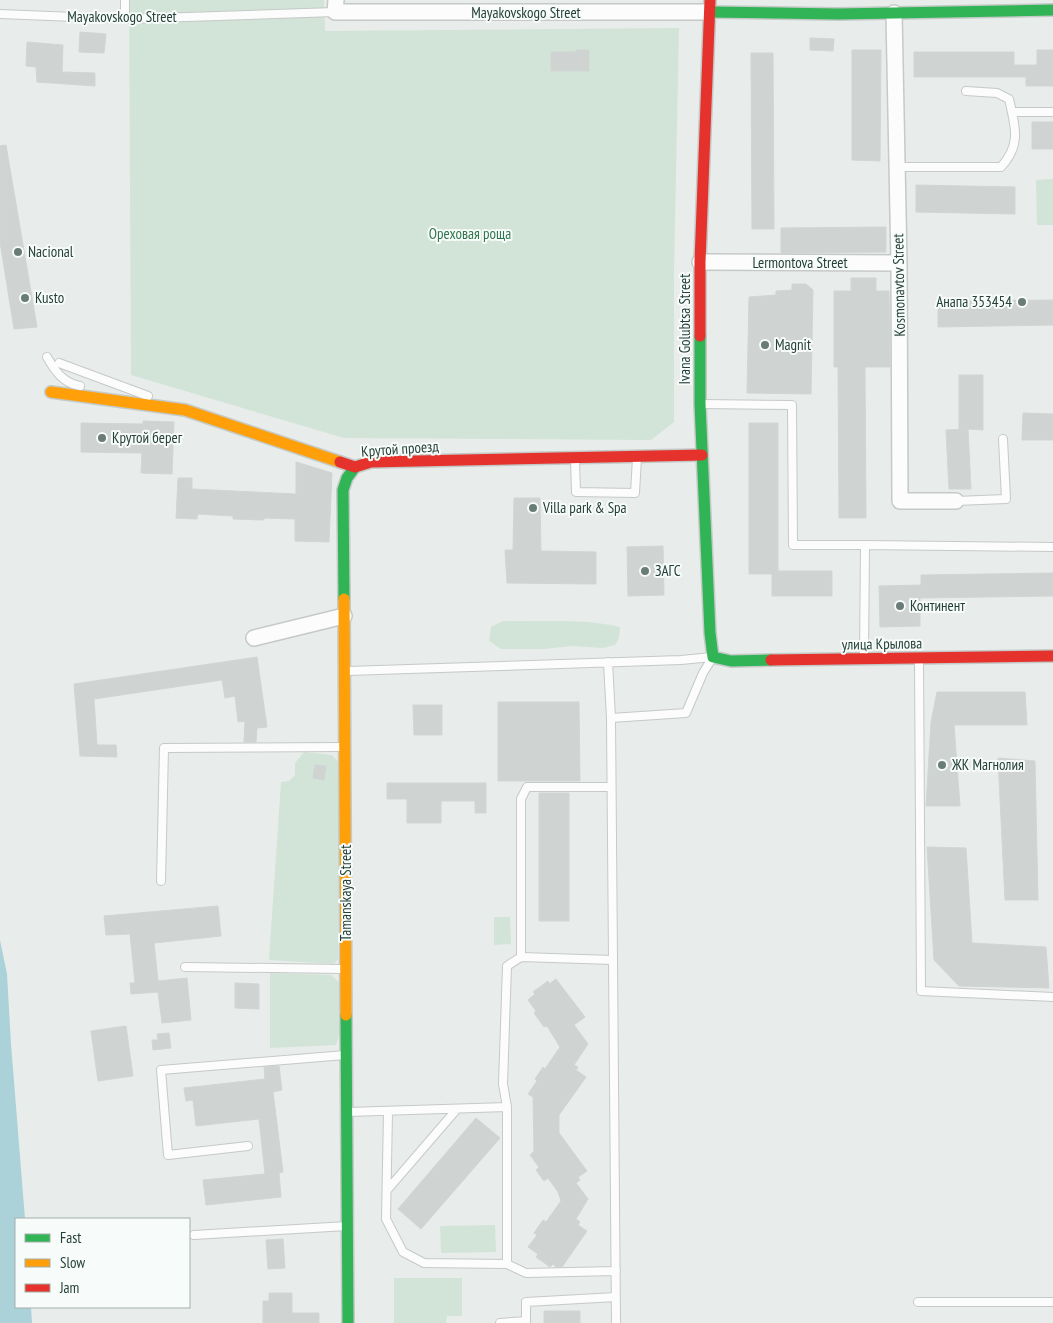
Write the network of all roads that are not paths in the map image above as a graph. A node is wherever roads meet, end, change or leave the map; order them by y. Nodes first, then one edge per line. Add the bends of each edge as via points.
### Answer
1 (125, 0) edge
2 (335, 6) edge
3 (710, 6) edge
4 (467, 7) edge
5 (583, 7) edge
6 (838, 7) edge
7 (1053, 10) edge
8 (894, 13) junction
9 (0, 14) edge
10 (125, 19) junction
11 (966, 91) dead end
12 (1012, 112) junction
13 (1053, 112) edge
14 (897, 167) junction
15 (700, 262) junction
16 (899, 263) junction
17 (47, 357) dead end
18 (60, 363) dead end
19 (86, 388) dead end
20 (110, 390) dead end
21 (134, 391) junction
22 (51, 392) dead end
23 (700, 404) junction
24 (185, 410) junction
25 (1003, 439) dead end
26 (702, 455) junction
27 (637, 456) junction
28 (575, 458) junction
29 (355, 467) junction
30 (956, 501) joint
31 (865, 545) junction
32 (1053, 547) edge
33 (344, 616) junction
34 (254, 638) dead end
35 (1053, 656) edge
36 (712, 657) junction
37 (919, 658) junction
38 (864, 659) junction
39 (608, 662) junction
40 (344, 671) junction
41 (611, 718) junction
42 (345, 747) junction
43 (611, 787) junction
44 (161, 881) dead end
45 (521, 957) junction
46 (613, 960) junction
47 (185, 967) dead end
48 (347, 970) junction
49 (1053, 997) edge
50 (347, 1055) junction
51 (507, 1108) junction
52 (458, 1109) junction
53 (347, 1112) junction
54 (388, 1112) junction
55 (248, 1146) dead end
56 (388, 1189) junction
57 (348, 1226) junction
58 (194, 1236) dead end
59 (506, 1264) junction
60 (616, 1271) junction
61 (616, 1296) junction
62 (918, 1302) dead end
63 (1053, 1302) edge
64 (526, 1322) edge
65 (348, 1323) edge
66 (500, 1323) edge
67 (616, 1323) edge

1 - 10 lane
2 - 4 street, Mayakovskogo Street
2 - 10 lane, Mayakovskogo Street
3 - 5 street, Mayakovskogo Street
3 - 6 street, Mayakovskogo Street
3 - 15 street, Ivana Golubtsa Street
4 - 5 street, Mayakovskogo Street
6 - 8 street, Mayakovskogo Street
7 - 8 street, Mayakovskogo Street
8 - 14 street, Kosmonavtov Street
9 - 10 lane, Mayakovskogo Street
11 - 12 lane via 997,93 1009,99
12 - 13 lane
12 - 14 lane via 1016,132 1010,157 1001,167
14 - 16 street, Kosmonavtov Street
15 - 16 street, Lermontova Street
15 - 23 street, Ivana Golubtsa Street
16 - 30 street, Kosmonavtov Street via 900,501
17 - 19 lane via 58,374 72,385
18 - 21 lane
20 - 21 lane
21 - 24 lane
22 - 24 street, Крутой проезд
23 - 26 street, Ivana Golubtsa Street
23 - 31 lane via 792,405 793,545
24 - 29 street, Крутой проезд
25 - 30 lane via 1006,499
26 - 27 street, Крутой проезд
26 - 36 street, Ivana Golubtsa Street
27 - 28 street, Крутой проезд
27 - 28 lane via 636,492 576,492
28 - 29 street, Крутой проезд via 371,462
29 - 33 street, Tamanskaya Street via 343,490
31 - 32 lane
31 - 38 lane
33 - 34 street
33 - 40 street, Tamanskaya Street
35 - 37 street, улица Крылова
36 - 38 street, улица Крылова via 731,661
36 - 39 lane
36 - 41 lane via 686,713
37 - 38 street, улица Крылова
37 - 49 lane via 921,991
39 - 40 lane
39 - 41 lane
40 - 42 street, Tamanskaya Street
41 - 43 lane
42 - 44 lane via 164,748
42 - 48 street, Tamanskaya Street
43 - 45 lane via 527,787 521,799
43 - 46 lane
45 - 46 lane
45 - 51 lane via 507,966 503,1084
46 - 60 lane
47 - 48 lane
48 - 50 street, Tamanskaya Street
50 - 53 street, Tamanskaya Street
50 - 55 lane via 161,1070 168,1155
51 - 52 lane
51 - 59 lane
52 - 54 lane
52 - 56 lane
53 - 54 lane
53 - 57 street, Tamanskaya Street
54 - 56 lane
56 - 59 lane via 386,1219 403,1252 424,1263
57 - 58 lane
57 - 65 street, Tamanskaya Street
59 - 60 lane via 526,1273
60 - 61 lane
61 - 64 lane via 526,1302
61 - 67 lane
62 - 63 lane
64 - 66 lane

